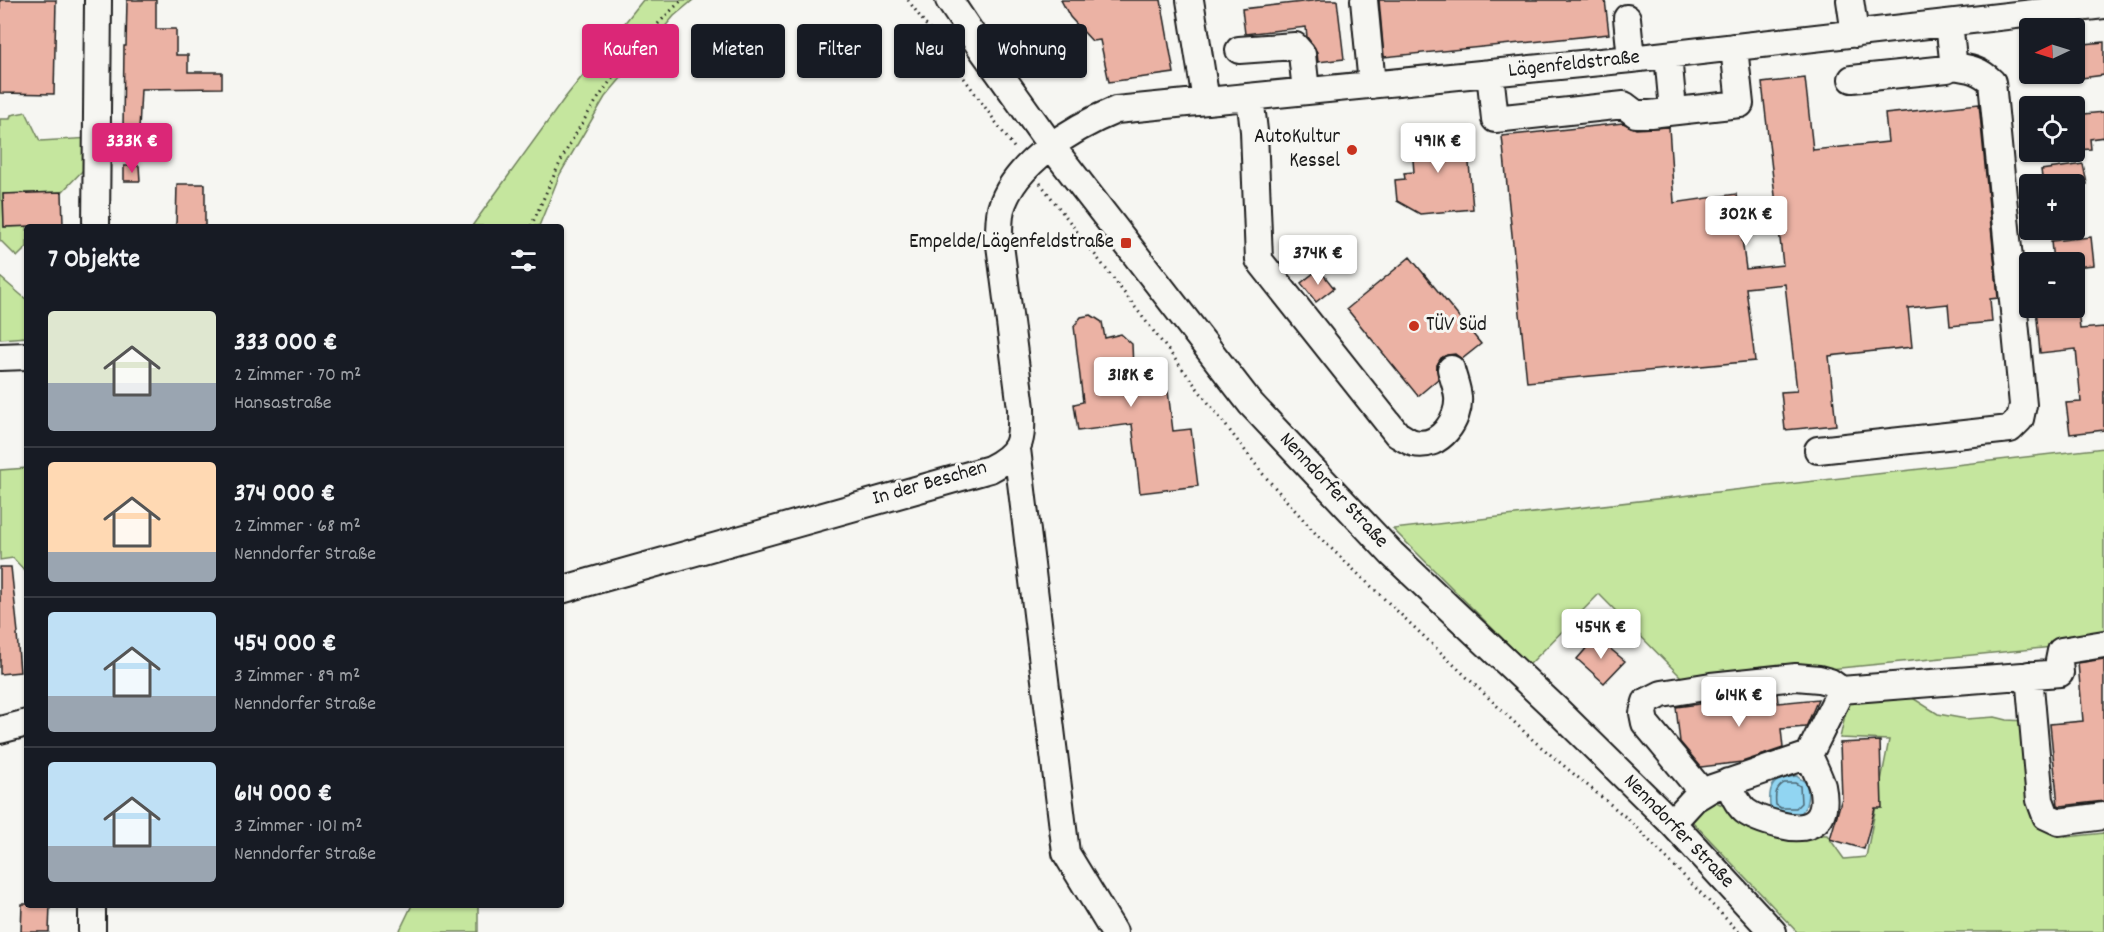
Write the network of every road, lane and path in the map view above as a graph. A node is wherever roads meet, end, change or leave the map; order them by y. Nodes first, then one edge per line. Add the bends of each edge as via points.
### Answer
1 (98, 0) edge
2 (682, 0) edge
3 (908, 0) edge
4 (949, 0) edge
5 (1190, 0) edge
6 (1364, 0) edge
7 (1850, 0) edge
8 (2104, 5) edge
9 (1628, 18) dead end
10 (1949, 22) junction
11 (1855, 34) junction
12 (1734, 47) junction
13 (1239, 50) dead end
14 (1668, 55) junction
15 (1631, 59) junction
16 (1952, 66) junction
17 (1490, 73) junction
18 (1852, 79) dead end
19 (1371, 85) junction
20 (1306, 91) junction
21 (1250, 97) junction
22 (1206, 101) junction
23 (1674, 110) junction
24 (1052, 147) junction
25 (1028, 167) junction
26 (96, 224) edge
27 (532, 224) edge
28 (24, 356) edge
29 (0, 357) edge
30 (1451, 369) dead end
31 (1017, 449) junction
32 (1818, 450) dead end
33 (564, 589) edge
34 (2104, 644) edge
35 (2029, 675) junction
36 (1841, 690) junction
37 (24, 724) edge
38 (0, 730) edge
39 (1809, 755) junction
40 (1728, 782) junction
41 (1703, 793) junction
42 (2104, 816) edge
43 (1672, 823) junction
44 (92, 908) edge
45 (92, 932) edge
46 (1114, 932) edge
47 (1773, 932) edge

1 - 26 street
2 - 27 path via 650,30 609,82 565,153
3 - 25 path
4 - 24 street, Nenndorfer Straße
5 - 22 street
6 - 19 street
7 - 11 street
8 - 10 street, Lägenfeldstraße
9 - 15 street
10 - 11 street, Lägenfeldstraße
10 - 16 street
11 - 12 street, Lägenfeldstraße
12 - 14 street, Lägenfeldstraße
12 - 23 street via 1740,104
13 - 20 street via 1295,46 1302,54
14 - 15 street, Lägenfeldstraße
14 - 23 street
15 - 17 street, Lägenfeldstraße
16 - 18 street
16 - 32 street via 1972,68 1992,82 2023,405 2020,420 2010,429
17 - 19 street, Lägenfeldstraße
17 - 23 street via 1495,119 1624,105 1636,114
19 - 20 street, Lägenfeldstraße
20 - 21 street, Lägenfeldstraße
21 - 22 street, Lägenfeldstraße
21 - 30 street via 1259,260 1397,434 1414,443 1427,443 1449,430 1458,399
22 - 24 street, Lägenfeldstraße via 1116,110 1068,133
24 - 25 street
24 - 43 street, Nenndorfer Straße via 1251,404 1392,554
25 - 31 street via 1006,195 999,237 1021,408 1022,433
28 - 29 street
31 - 33 street, In der Beschen via 990,469
31 - 46 street via 1066,853
34 - 35 street via 2061,651 2060,673
35 - 36 street
35 - 42 street via 2040,800 2046,816 2059,822
36 - 39 street
36 - 41 street via 1830,682 1796,677 1662,694 1646,702 1645,723
37 - 38 street
39 - 40 street
39 - 40 street via 1823,800 1821,814 1808,827 1789,827 1745,811
40 - 41 street
41 - 43 street
43 - 47 street, Nenndorfer Straße
44 - 45 street

